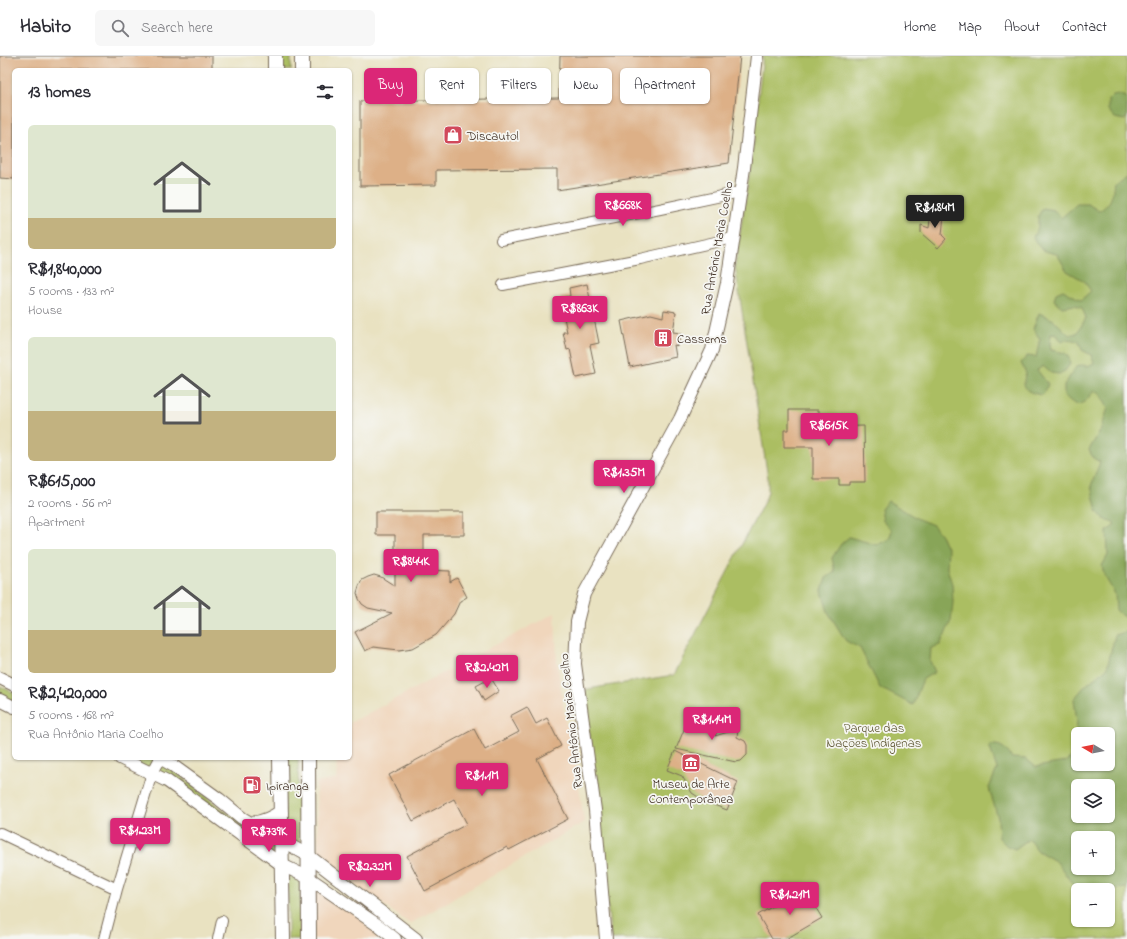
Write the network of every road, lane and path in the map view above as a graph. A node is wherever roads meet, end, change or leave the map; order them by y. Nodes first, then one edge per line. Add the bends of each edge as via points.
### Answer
1 (275, 56) edge
2 (302, 56) edge
3 (757, 56) edge
4 (275, 68) edge
5 (302, 68) edge
6 (740, 192) junction
7 (733, 238) junction
8 (501, 240) dead end
9 (503, 285) dead end
10 (0, 678) edge
11 (12, 684) edge
12 (0, 700) edge
13 (12, 706) edge
14 (124, 760) edge
15 (159, 760) edge
16 (163, 760) edge
17 (280, 760) edge
18 (308, 760) edge
19 (152, 774) junction
20 (219, 799) junction
21 (194, 800) junction
22 (281, 812) junction
23 (252, 824) junction
24 (0, 833) edge
25 (281, 840) junction
26 (309, 856) junction
27 (282, 865) junction
28 (309, 878) junction
29 (117, 889) junction
30 (222, 921) dead end
31 (104, 939) edge
32 (218, 939) edge
33 (283, 939) edge
34 (309, 939) edge
35 (395, 939) edge
36 (416, 939) edge
37 (606, 939) edge

1 - 4 main road
2 - 5 main road
3 - 6 street, Rua Antônio Maria Coelho
6 - 7 street, Rua Antônio Maria Coelho
6 - 8 street
7 - 9 street
7 - 37 street, Rua Antônio Maria Coelho via 727,283 712,350 680,419 584,594 577,622 575,664 595,810
10 - 11 street
12 - 13 street
14 - 19 street
15 - 19 street
16 - 20 street
17 - 22 main road
18 - 26 main road
19 - 21 street
19 - 29 street
20 - 21 street via 208,802
20 - 23 street
21 - 27 street
22 - 23 main road via 272,819
22 - 25 main road
23 - 25 street
24 - 29 street
25 - 26 street
25 - 27 main road
26 - 28 main road
26 - 36 street
27 - 28 street
27 - 33 main road
28 - 34 main road
28 - 35 street
29 - 31 street
30 - 32 street

